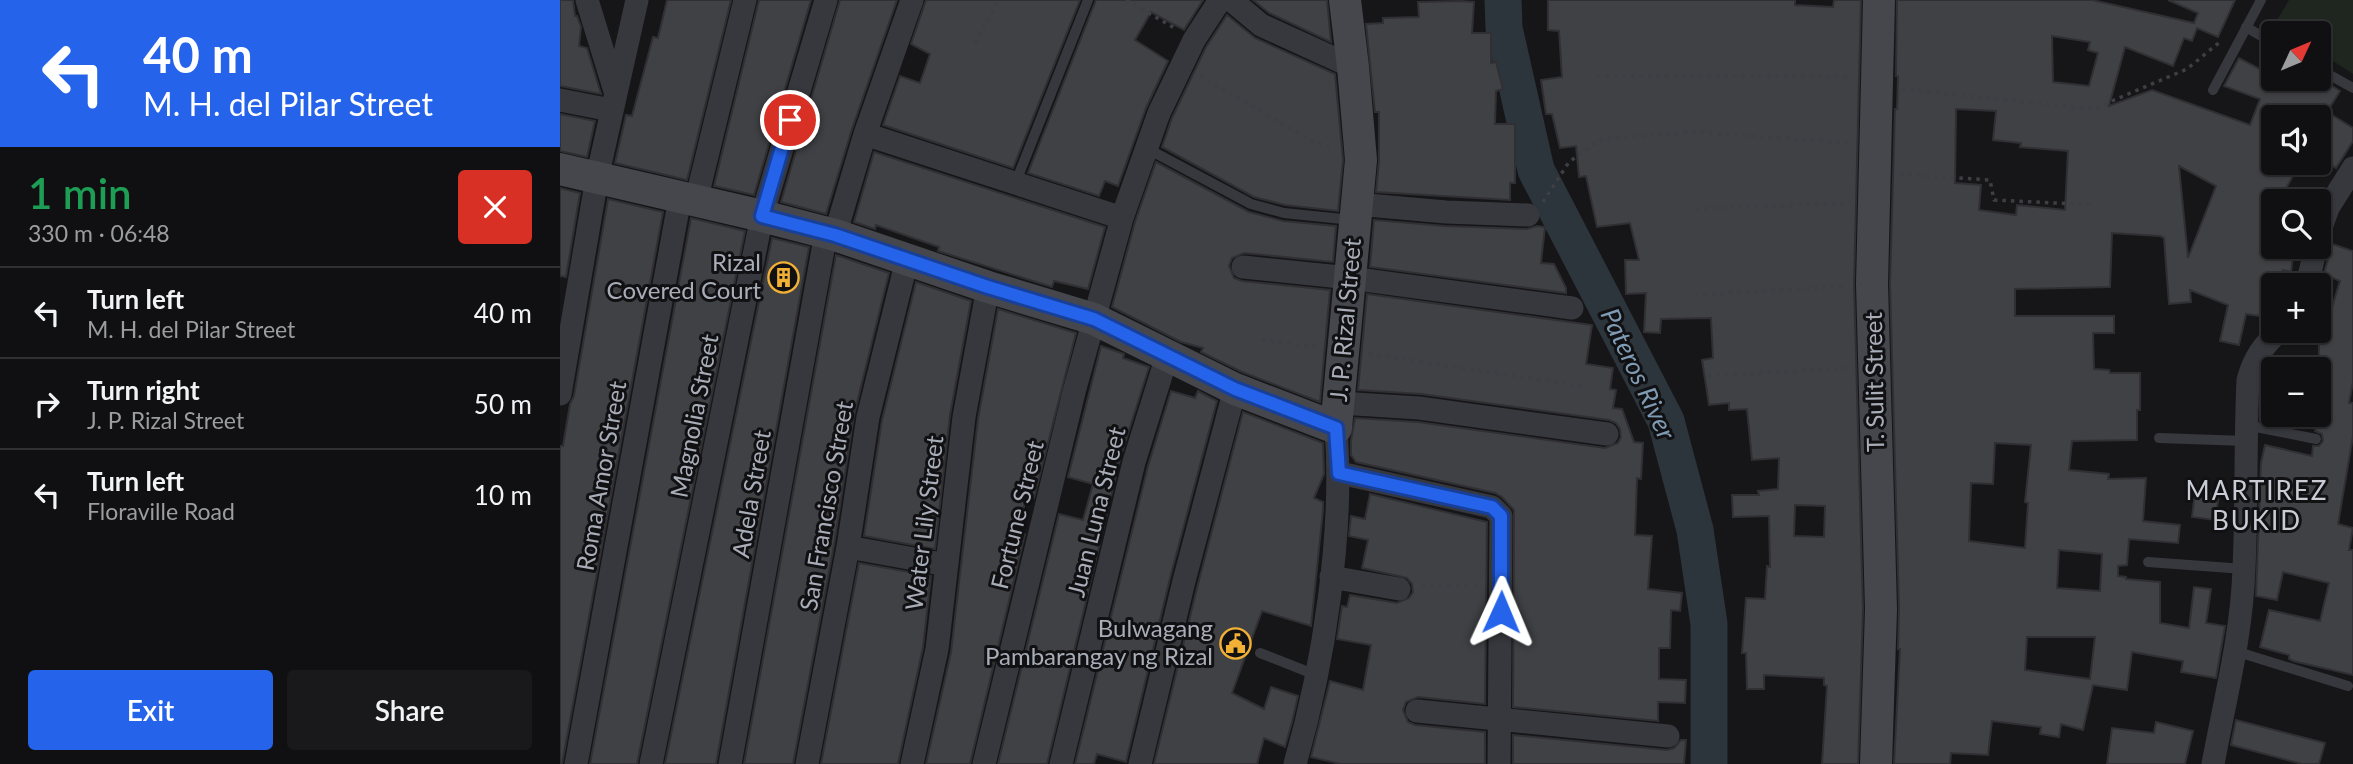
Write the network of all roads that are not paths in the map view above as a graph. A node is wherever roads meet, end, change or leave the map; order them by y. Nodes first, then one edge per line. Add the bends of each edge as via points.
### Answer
1 (587, 0) edge
2 (637, 0) edge
3 (745, 0) edge
4 (826, 0) edge
5 (912, 0) edge
6 (1088, 0) edge
7 (1220, 0) edge
8 (1231, 0) edge
9 (1345, 0) edge
10 (1879, 0) edge
11 (2261, 0) edge
12 (2246, 27) junction
13 (2261, 36) edge
14 (1353, 68) junction
15 (2331, 76) edge
16 (2353, 88) edge
17 (2213, 90) dead end
18 (560, 100) edge
19 (613, 101) junction
20 (865, 134) junction
21 (1146, 148) junction
22 (2353, 168) edge
23 (560, 169) edge
24 (597, 178) junction
25 (1015, 184) junction
26 (688, 200) junction
27 (2331, 205) edge
28 (1355, 212) junction
29 (1533, 212) road end
30 (762, 216) junction
31 (1122, 218) junction
32 (830, 234) junction
33 (906, 260) junction
34 (1243, 267) dead end
35 (1350, 278) junction
36 (988, 287) junction
37 (1572, 308) dead end
38 (1094, 319) junction
39 (2266, 343) edge
40 (1167, 356) junction
41 (1235, 389) junction
42 (560, 394) edge
43 (1338, 415) junction
44 (2246, 433) junction
45 (1607, 434) dead end
46 (2159, 438) dead end
47 (2316, 439) dead end
48 (1339, 473) junction
49 (848, 547) junction
50 (2148, 562) dead end
51 (947, 565) junction
52 (2245, 569) junction
53 (1331, 577) junction
54 (1399, 589) dead end
55 (2235, 651) junction
56 (1260, 653) dead end
57 (1316, 675) junction
58 (2348, 686) dead end
59 (1417, 711) dead end
60 (1499, 719) junction
61 (1668, 736) dead end
62 (1299, 763) edge
63 (576, 764) edge
64 (651, 764) edge
65 (730, 764) edge
66 (807, 764) edge
67 (912, 764) edge
68 (984, 764) edge
69 (1061, 764) edge
70 (1140, 764) edge
71 (1499, 764) edge
72 (1875, 764) edge
73 (2213, 764) edge

1 - 19 street
2 - 19 street
3 - 26 street, Roma Amor Street
4 - 30 street, Magnolia Street
5 - 20 street, Adela Street
6 - 25 lane
7 - 21 street, Fortune Street via 1194,40
8 - 14 street via 1261,26
9 - 14 street, J. P. Rizal Street
10 - 72 street, T. Sulit Street via 1872,284 1881,609
11 - 12 lane
12 - 13 lane
12 - 17 lane
14 - 28 street, J. P. Rizal Street via 1361,160
15 - 16 lane
18 - 19 street
19 - 24 street
20 - 25 street
20 - 32 street, Adela Street
21 - 28 lane via 1251,204 1284,213
21 - 31 street, Fortune Street
22 - 27 street
23 - 24 street
24 - 26 street
24 - 42 street
25 - 31 street
26 - 30 street
26 - 63 street, Roma Amor Street
28 - 29 street
28 - 35 street, J. P. Rizal Street
30 - 32 street
30 - 64 street, Magnolia Street
31 - 38 street, Fortune Street
32 - 33 street
32 - 65 street, Adela Street
33 - 36 street
33 - 49 street, San Francisco Street via 868,417
34 - 35 street
35 - 37 street
35 - 43 street, J. P. Rizal Street
36 - 38 street
36 - 51 street, Water Lily Street via 964,417
38 - 40 street
38 - 68 street, Fortune Street
39 - 44 street via 2253,362 2248,380
40 - 41 street
40 - 69 street, Juan Luna Street via 1134,462
41 - 43 street
41 - 70 street
43 - 45 street via 1419,408
43 - 48 street, J. P. Rizal Street
44 - 46 lane
44 - 47 lane
44 - 52 street
48 - 53 street, J. P. Rizal Street
48 - 60 street via 1492,507 1501,516
49 - 51 street
49 - 66 street, San Francisco Street
50 - 52 lane
51 - 67 street, Water Lily Street via 937,649
52 - 55 street
53 - 54 street
53 - 57 street, J. P. Rizal Street
55 - 58 lane
55 - 73 street
56 - 57 lane
57 - 62 street, J. P. Rizal Street
59 - 60 street
60 - 61 street
60 - 71 street

